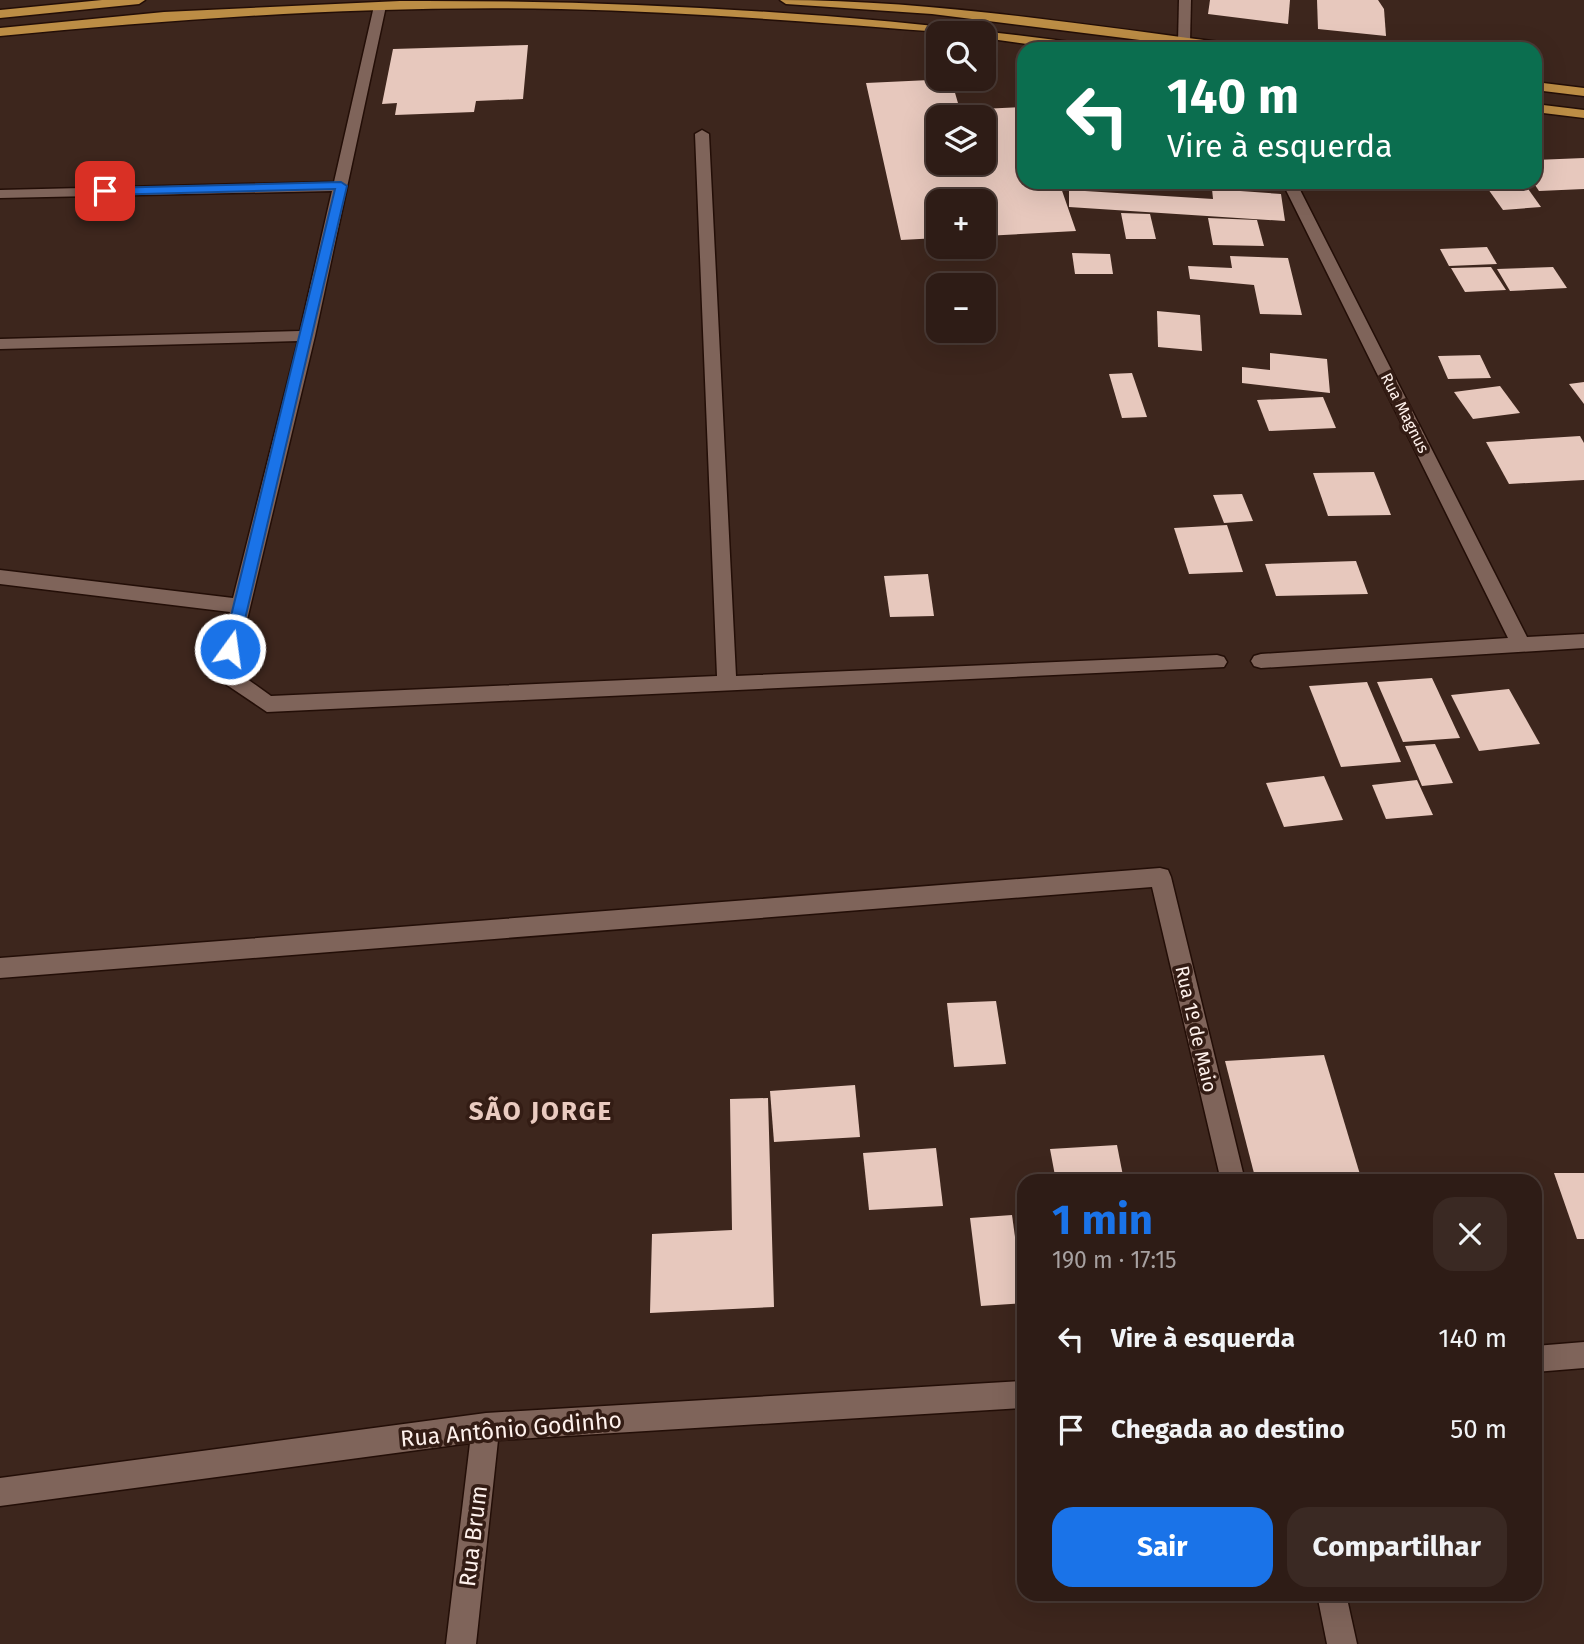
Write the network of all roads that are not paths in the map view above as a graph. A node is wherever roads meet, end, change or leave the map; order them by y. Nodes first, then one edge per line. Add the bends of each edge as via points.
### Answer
1 (139, 0) edge
2 (786, 0) edge
3 (1185, 0) edge
4 (380, 6) junction
5 (0, 14) edge
6 (926, 27) edge
7 (0, 32) edge
8 (996, 36) edge
9 (1042, 42) edge
10 (1184, 42) joint
11 (1542, 87) edge
12 (1584, 92) edge
13 (1542, 109) edge
14 (1584, 114) edge
15 (702, 134) dead end
16 (341, 186) junction
17 (1293, 189) edge
18 (0, 194) edge
19 (307, 336) junction
20 (0, 344) edge
21 (0, 577) edge
22 (241, 606) junction
23 (1584, 640) edge
24 (1521, 645) junction
25 (1261, 661) dead end
26 (1217, 662) dead end
27 (727, 684) junction
28 (0, 968) edge
29 (1231, 1174) edge
30 (1584, 1355) edge
31 (1542, 1358) edge
32 (1017, 1394) edge
33 (486, 1427) junction
34 (0, 1492) edge
35 (1333, 1601) edge
36 (461, 1644) edge
37 (1342, 1644) edge

1 - 5 main road
2 - 10 main road via 932,10
3 - 10 street
4 - 6 main road via 691,9
4 - 7 main road via 166,16
4 - 16 street
8 - 9 main road
11 - 12 main road
13 - 14 main road
15 - 27 street
16 - 18 street
16 - 19 street
17 - 24 street, Rua Magnus
19 - 20 street
19 - 22 street
21 - 22 street
22 - 27 street via 230,649 234,680 267,704
23 - 24 street
24 - 25 street
26 - 27 street
28 - 29 street, Rua 1º de Maio via 1160,877
30 - 31 street
32 - 33 street, Rua Antônio Godinho
33 - 34 street, Rua Antônio Godinho
33 - 36 street, Rua Brum
35 - 37 street

